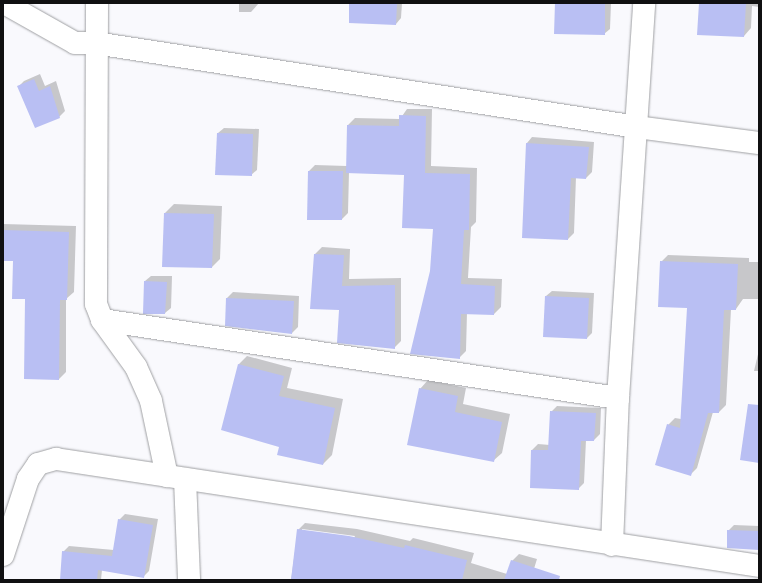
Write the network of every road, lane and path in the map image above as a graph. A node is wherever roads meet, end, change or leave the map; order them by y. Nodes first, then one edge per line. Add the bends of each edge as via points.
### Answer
1 (4, 3) edge
2 (97, 3) edge
3 (644, 3) edge
4 (95, 43) junction
5 (637, 127) junction
6 (759, 143) edge
7 (102, 320) junction
8 (618, 398) junction
9 (176, 478) junction
10 (612, 545) junction
11 (3, 555) edge
12 (759, 566) edge
13 (189, 580) edge

1 - 4 street via 75,43
2 - 4 street
3 - 5 street
4 - 5 street
4 - 7 street via 96,304
5 - 6 street
5 - 8 street
7 - 8 street
7 - 9 street via 136,367 151,401
8 - 10 street
9 - 10 street
9 - 11 street via 56,459 38,464 28,479
9 - 13 street
10 - 12 street

